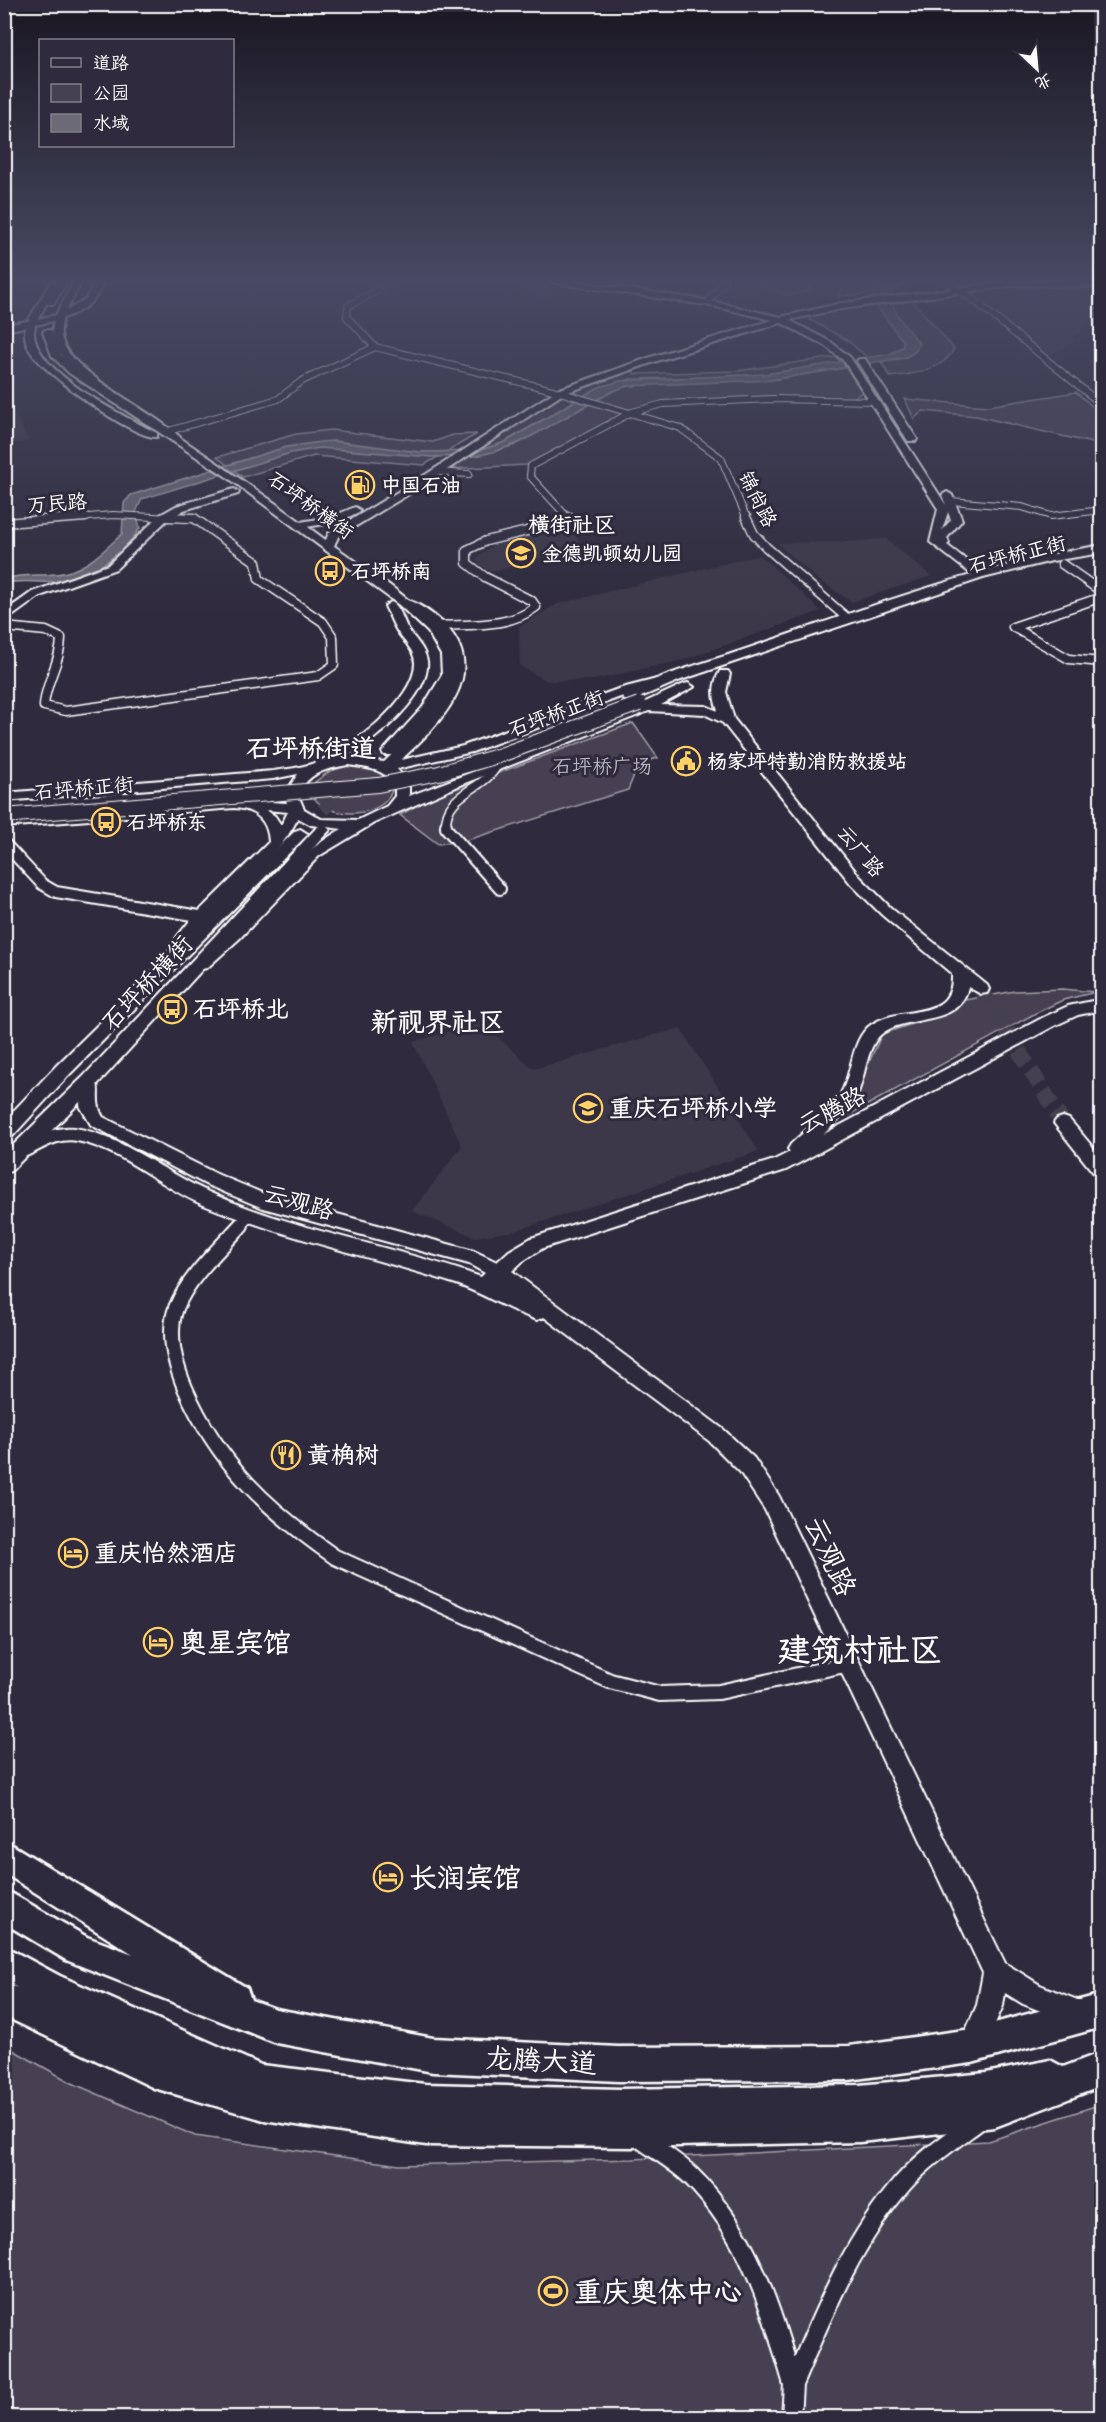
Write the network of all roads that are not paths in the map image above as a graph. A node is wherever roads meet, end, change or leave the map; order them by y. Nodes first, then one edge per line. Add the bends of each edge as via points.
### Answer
1 (96, 394) edge
2 (109, 394) edge
3 (285, 394) edge
4 (551, 394) edge
5 (567, 394) edge
6 (869, 394) edge
7 (884, 394) edge
8 (1088, 394) edge
9 (873, 401) junction
10 (1101, 405) edge
11 (632, 412) junction
12 (173, 435) junction
13 (920, 451) dead end
14 (433, 470) junction
15 (469, 474) dead end
16 (938, 481) dead end
17 (402, 483) junction
18 (415, 486) junction
19 (234, 492) junction
20 (951, 501) junction
21 (1101, 510) edge
22 (162, 517) junction
23 (334, 520) junction
24 (4, 523) edge
25 (300, 525) junction
26 (346, 527) junction
27 (329, 546) junction
28 (1101, 549) edge
29 (1101, 557) edge
30 (1062, 564) junction
31 (982, 574) junction
32 (1101, 592) edge
33 (1101, 597) edge
34 (397, 604) junction
35 (4, 619) edge
36 (848, 619) junction
37 (438, 626) junction
38 (4, 627) edge
39 (1101, 662) edge
40 (724, 674) junction
41 (676, 678) junction
42 (720, 700) junction
43 (638, 704) junction
44 (706, 710) junction
45 (728, 720) junction
46 (425, 728) junction
47 (467, 749) junction
48 (384, 750) tunnel mouth
49 (325, 765) junction
50 (497, 766) junction
51 (386, 768) junction
52 (4, 797) edge
53 (234, 804) junction
54 (4, 808) edge
55 (296, 809) junction
56 (391, 810) junction
57 (4, 816) edge
58 (371, 821) junction
59 (4, 824) edge
60 (4, 843) edge
61 (276, 843) junction
62 (500, 889) dead end
63 (205, 917) junction
64 (168, 968) junction
65 (960, 972) junction
66 (185, 977) junction
67 (981, 989) tunnel mouth
68 (1101, 1004) edge
69 (89, 1082) junction
70 (97, 1121) junction
71 (1064, 1124) tunnel mouth
72 (4, 1133) edge
73 (76, 1135) junction
74 (10, 1160) edge
75 (780, 1165) junction
76 (1101, 1171) edge
77 (249, 1216) junction
78 (499, 1272) junction
79 (484, 1286) junction
80 (574, 1330) junction
81 (849, 1664) junction
82 (4, 1856) edge
83 (4, 1905) edge
84 (4, 1962) edge
85 (996, 1972) junction
86 (4, 1999) edge
87 (1093, 2013) edge
88 (276, 2026) junction
89 (972, 2046) junction
90 (1101, 2068) edge
91 (566, 2104) junction
92 (995, 2110) junction
93 (630, 2130) junction
94 (793, 2384) junction
95 (791, 2418) edge

1 - 19 main road, 石坪桥横街
2 - 12 main road, 石坪桥横街
3 - 12 street
4 - 14 street
5 - 11 street, 锦尚路
6 - 9 street
7 - 13 street
8 - 10 street
9 - 11 street via 676,402
9 - 31 street via 943,509 935,542
11 - 36 street, 锦尚路 via 680,428 713,450 754,534
11 - 37 street via 531,466 530,476 570,517 568,521 467,550 467,563 536,607 518,619
12 - 25 main road, 石坪桥横街
14 - 15 street
14 - 17 street
14 - 18 street
16 - 20 street
17 - 18 street
17 - 23 street
18 - 26 street
19 - 22 street
19 - 34 main road, 石坪桥横街
20 - 21 street via 1022,507 1051,516
20 - 31 street via 957,520 941,538 944,545
22 - 24 street, 万民路 via 112,515
22 - 35 street via 112,567 36,594
22 - 38 street, 万民路 via 194,518 256,562 259,579 323,622 333,637 334,665 318,675 66,711 44,706 43,694 63,650 61,638 46,631
23 - 25 street
23 - 26 street via 331,524 335,527
25 - 27 main road, 石坪桥横街
26 - 27 street via 333,535
27 - 34 main road, 石坪桥横街
28 - 31 main road, 石坪桥正街
29 - 30 main road, 石坪桥正街
30 - 32 street
30 - 40 main road, 石坪桥正街 via 987,581
31 - 36 main road, 石坪桥正街
33 - 39 street via 1013,627 1069,659
34 - 37 street via 432,619
34 - 48 main road, 石坪桥横街 via 431,645 440,666 435,683
34 - 49 street via 404,632 421,663 415,686 374,732
36 - 41 main road, 石坪桥正街
37 - 46 street via 453,641 459,675 451,697
40 - 42 street
40 - 43 main road, 石坪桥正街
41 - 43 main road, 石坪桥正街
41 - 47 street via 622,692
42 - 44 street via 707,700 703,706
42 - 45 street
43 - 44 street
43 - 50 street
43 - 54 main road, 石坪桥正街 via 472,754 384,774
43 - 57 main road, 石坪桥正街, bridge via 498,756 378,785
44 - 45 street
45 - 65 street, 云广路 via 856,880 887,912
46 - 47 street via 425,739 435,748
46 - 51 street
47 - 51 street
49 - 51 street via 360,761
49 - 52 street via 273,775
49 - 55 street via 305,774 293,788
50 - 56 street
50 - 62 street via 489,777 454,800 445,819 446,828
51 - 56 street via 398,776 404,790
53 - 55 street
53 - 59 street
53 - 61 street via 271,818 276,827
55 - 58 street via 311,819 334,826
55 - 61 street
56 - 58 street
58 - 66 street via 338,836 311,855 225,946
60 - 63 street via 42,884 56,892
61 - 63 street
63 - 64 street via 184,938
64 - 66 main road, 石坪桥横街 via 316,828
64 - 72 main road, 石坪桥横街
65 - 67 street, 云广路
65 - 75 street via 963,987 959,997 947,1007 876,1029 848,1095
66 - 69 main road, 石坪桥横街
68 - 75 street, 云腾路 via 1074,1010 1048,1022
69 - 70 street via 88,1106
69 - 74 main road, 石坪桥横街
70 - 73 street via 82,1125
70 - 78 street, 云观路 via 263,1201 474,1258
71 - 76 street
73 - 74 street, 云观路 via 59,1135 38,1142
73 - 77 street, 云观路 via 108,1147 201,1197
75 - 78 street, 云腾路 via 537,1243
77 - 79 street, 云观路
77 - 81 street via 193,1282 176,1308 171,1334 178,1370 193,1410 220,1455 296,1531 335,1557 610,1681 660,1694 719,1692
78 - 79 street, 云腾路
78 - 80 street, 云观路
79 - 80 street, 云观路
80 - 81 street, 云观路 via 716,1435 747,1465 772,1503
81 - 85 street, 云观路
82 - 88 highway
83 - 88 highway, 龙腾大道 via 77,1950
84 - 91 highway, 龙腾大道 via 48,1988 260,2082 425,2101
85 - 87 street via 1032,1995
85 - 89 street via 990,2006
86 - 93 highway via 154,2071 264,2103 426,2128
87 - 89 highway, 龙腾大道
88 - 89 highway, 龙腾大道 via 433,2055 618,2064 849,2063
90 - 91 highway, 龙腾大道 via 986,2090 859,2102
90 - 92 highway
91 - 93 street
92 - 93 highway via 860,2125
92 - 94 street via 942,2147 903,2183 876,2219 825,2311
93 - 94 street via 692,2176 728,2218 752,2258
94 - 95 street

